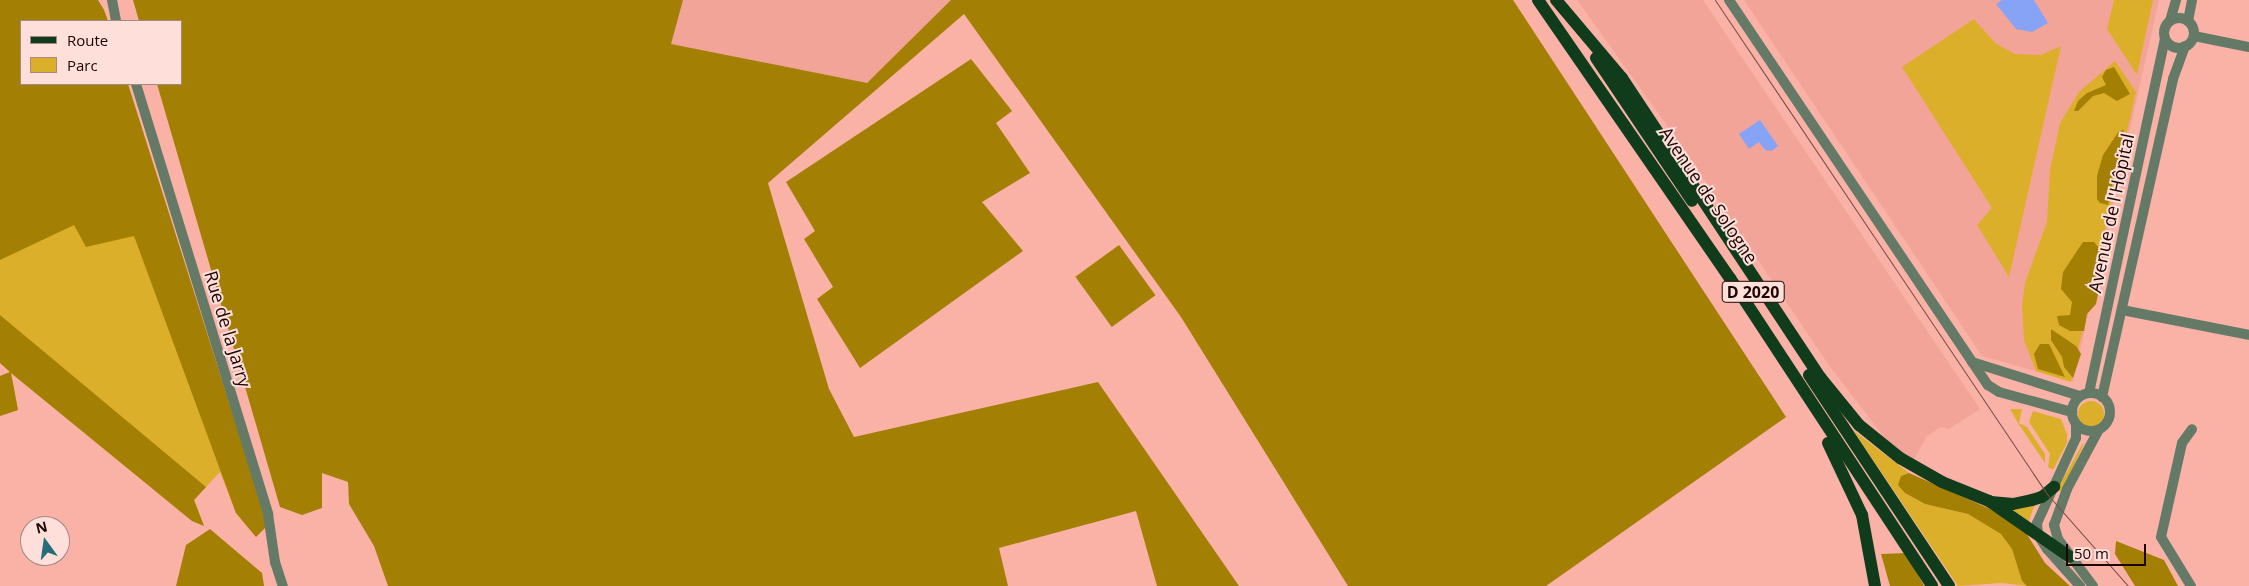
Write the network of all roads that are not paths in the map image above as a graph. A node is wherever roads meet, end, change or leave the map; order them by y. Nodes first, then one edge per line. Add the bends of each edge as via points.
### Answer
1 (112, 0) edge
2 (1538, 0) edge
3 (1556, 0) edge
4 (1729, 0) edge
5 (2176, 0) edge
6 (2192, 0) edge
7 (116, 20) edge
8 (2188, 20) junction
9 (2170, 21) junction
10 (2194, 36) junction
11 (2165, 39) junction
12 (2185, 46) junction
13 (2249, 48) edge
14 (136, 85) edge
15 (2122, 310) junction
16 (1762, 329) junction
17 (2249, 335) edge
18 (1970, 362) junction
19 (2021, 380) junction
20 (2085, 395) junction
21 (2012, 396) junction
22 (2102, 397) junction
23 (2072, 412) junction
24 (2076, 424) junction
25 (2192, 429) dead end
26 (2098, 431) junction
27 (2054, 487) junction
28 (1988, 502) junction
29 (2038, 534) junction
30 (2070, 558) junction
31 (282, 586) edge
32 (1875, 586) edge
33 (1932, 586) edge
34 (1948, 586) edge
35 (2080, 586) edge
36 (2093, 586) edge
37 (2191, 586) edge

1 - 7 street
2 - 16 main road, D 2020
3 - 28 main road via 1622,78 1820,377 1859,425 1900,458 1942,482
3 - 34 main road, Avenue de Sologne / D 2020
4 - 18 street via 1928,292
5 - 9 street
6 - 8 street
8 - 9 street
8 - 10 street
9 - 11 street via 2165,27
10 - 12 street
10 - 13 street
11 - 12 street via 2171,46
11 - 20 street, Avenue de l'Hôpital
12 - 15 street, Avenue de l'Hôpital via 2174,79
14 - 31 street, Rue de la Jarry via 268,514
15 - 17 street
15 - 22 street, Avenue de l'Hôpital
16 - 32 main road via 1841,465 1862,514
16 - 33 main road, D 2020
18 - 19 street
18 - 21 street via 1988,385
19 - 20 street
19 - 21 street
20 - 22 street
20 - 23 street
21 - 23 street
22 - 26 street via 2111,412 2107,423
23 - 24 street
24 - 26 street via 2086,431
24 - 27 street via 2076,438
25 - 37 street via 2182,443 2160,537
26 - 30 street via 2067,489 2054,525
27 - 28 main road via 2042,497 2013,504
27 - 29 street via 2040,513
28 - 29 main road
29 - 30 main road
29 - 35 street via 2046,549
30 - 36 street

